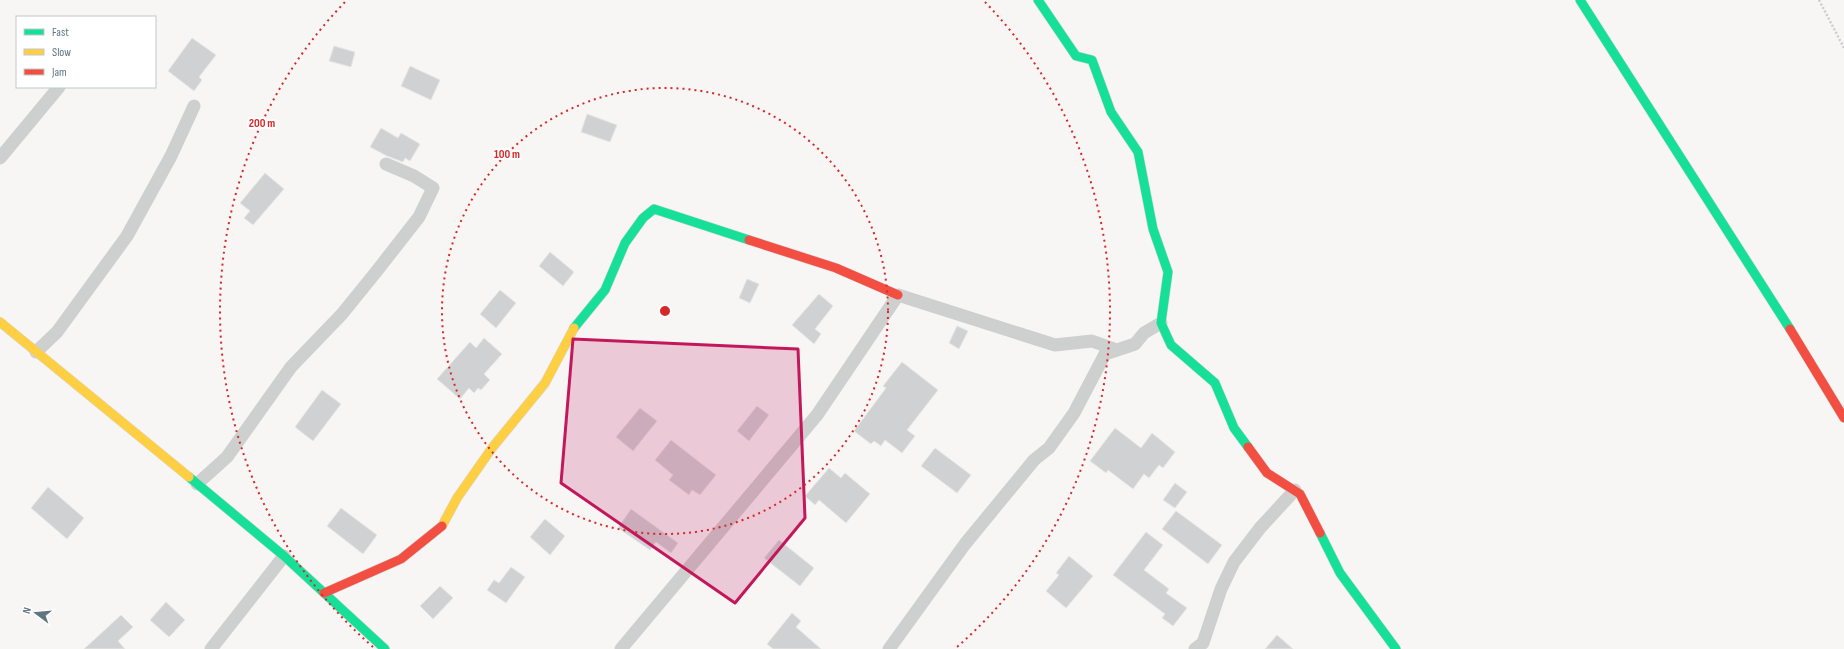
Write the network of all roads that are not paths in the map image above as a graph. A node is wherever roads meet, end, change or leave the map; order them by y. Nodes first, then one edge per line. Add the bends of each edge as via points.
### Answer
1 (1038, 0) edge
2 (1580, 0) edge
3 (58, 88) edge
4 (194, 106) dead end
5 (0, 158) edge
6 (386, 164) dead end
7 (898, 295) junction
8 (0, 322) edge
9 (1161, 323) junction
10 (1117, 350) junction
11 (36, 352) junction
12 (1844, 418) edge
13 (197, 484) junction
14 (1295, 490) junction
15 (284, 556) junction
16 (324, 594) junction
17 (211, 649) edge
18 (385, 649) edge
19 (621, 649) edge
20 (889, 649) edge
21 (1195, 649) edge
22 (1396, 649) edge

1 - 9 street via 1076,56 1092,60 1111,112 1138,152 1153,229 1168,272
2 - 12 street via 1753,270
3 - 5 street
4 - 11 street via 127,236 57,332
6 - 13 street via 414,176 433,188 419,217 342,314 291,367 227,457
7 - 10 street via 1055,346 1092,341
7 - 16 street via 836,268 654,209 643,218 625,243 605,290 576,325 546,383 492,448 457,498 442,526 401,559
7 - 19 street via 817,415
8 - 11 street
9 - 10 street via 1144,333 1135,344
9 - 14 street via 1171,345 1215,383 1234,428 1267,473
10 - 20 street via 1106,354 1074,413 1049,448 1034,460 965,544
11 - 13 street
13 - 15 street
14 - 21 street via 1260,528 1234,562 1203,643
14 - 22 street via 1300,494 1340,572
15 - 16 street
15 - 17 street
16 - 18 street

